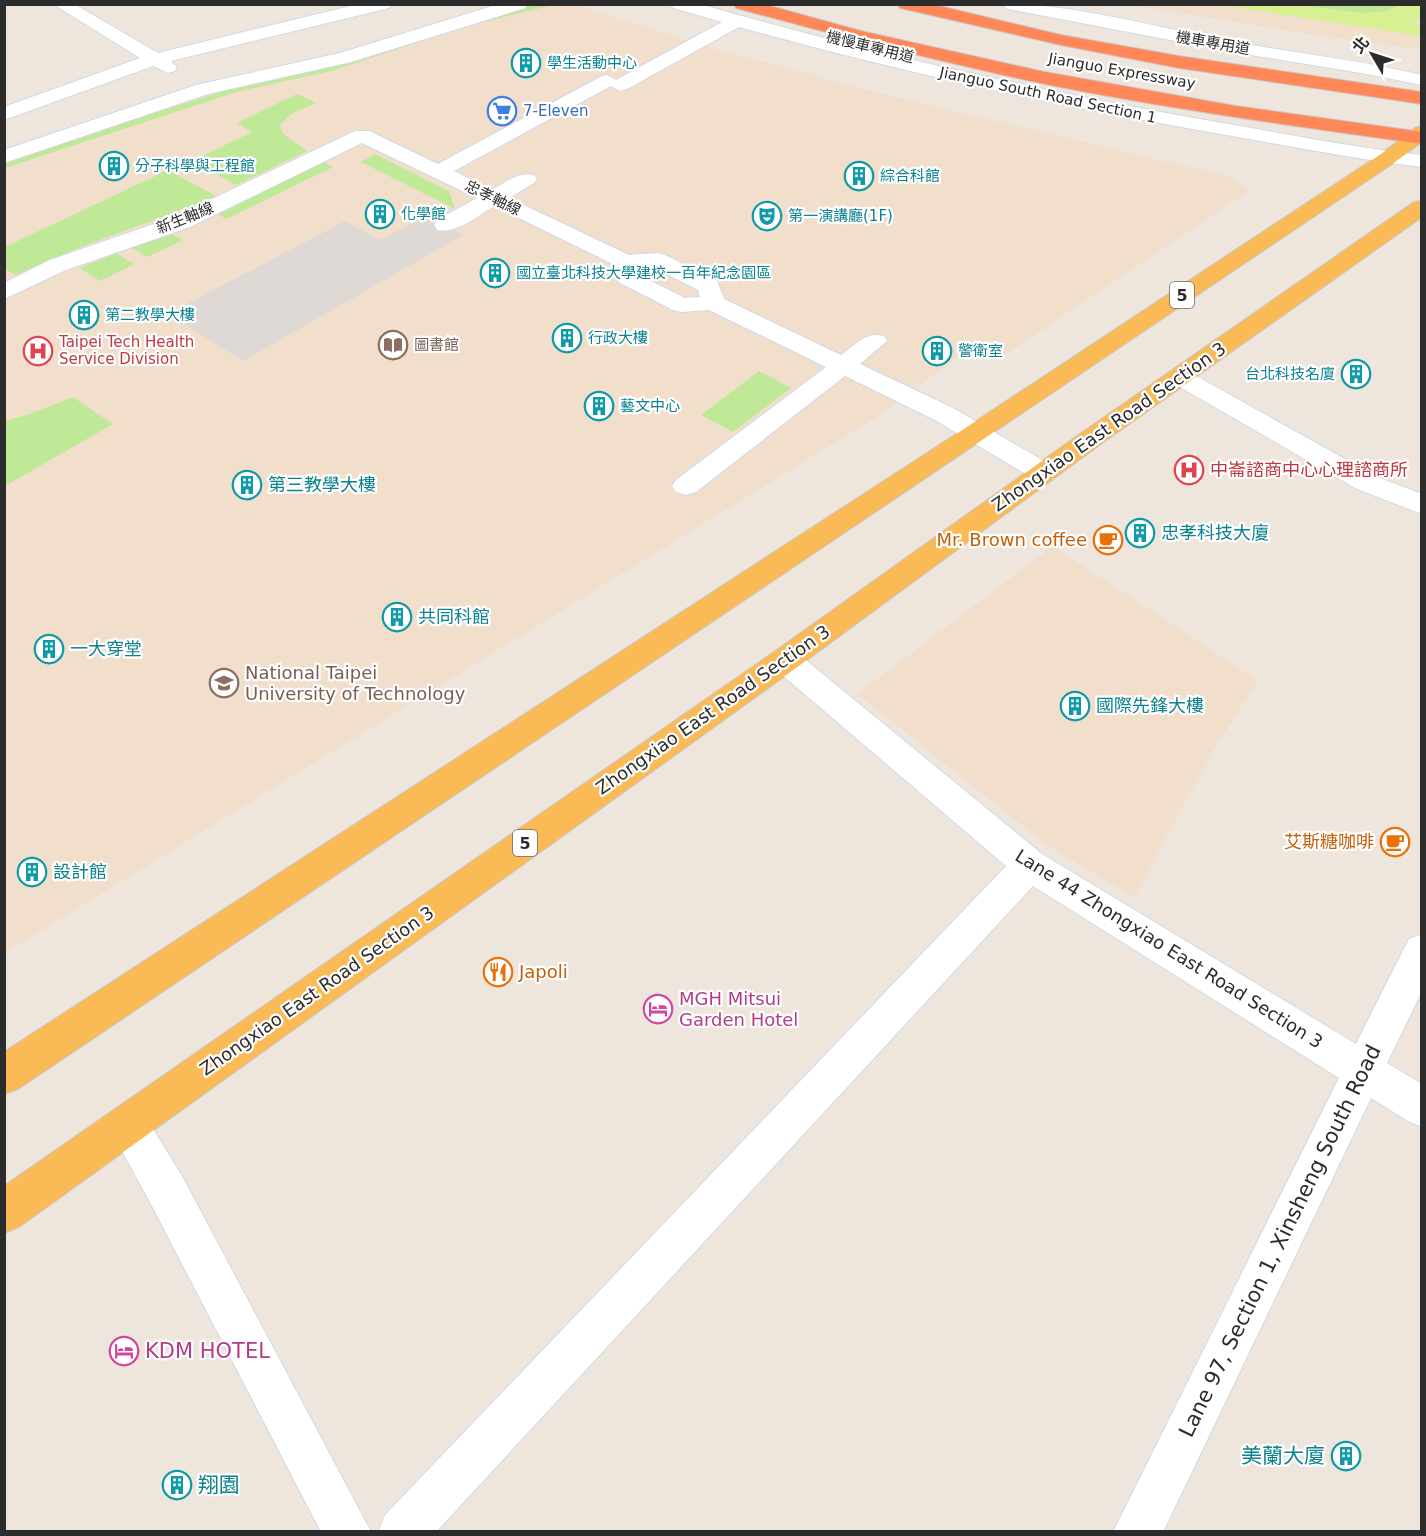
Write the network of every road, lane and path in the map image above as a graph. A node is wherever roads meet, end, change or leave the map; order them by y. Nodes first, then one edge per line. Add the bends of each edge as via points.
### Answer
1 (61, 4) edge
2 (383, 4) edge
3 (519, 4) edge
4 (679, 4) edge
5 (712, 4) edge
6 (906, 4) edge
7 (979, 4) edge
8 (1008, 4) edge
9 (1049, 4) edge
10 (740, 13) edge
11 (156, 59) junction
12 (1421, 81) edge
13 (203, 89) junction
14 (4, 114) edge
15 (1399, 116) dead end
16 (1350, 128) junction
17 (1420, 132) edge
18 (362, 135) joint
19 (4, 157) edge
20 (1388, 158) junction
21 (1422, 161) edge
22 (438, 172) junction
23 (528, 179) dead end
24 (493, 198) junction
25 (1422, 207) edge
26 (445, 225) dead end
27 (4, 292) edge
28 (875, 341) dead end
29 (844, 366) junction
30 (1179, 377) junction
31 (976, 433) junction
32 (1044, 473) junction
33 (686, 486) dead end
34 (1422, 505) edge
35 (785, 660) junction
36 (1030, 865) junction
37 (1422, 951) edge
38 (1364, 1072) junction
39 (4, 1075) edge
40 (1422, 1107) edge
41 (128, 1125) junction
42 (4, 1212) edge
43 (347, 1532) edge
44 (402, 1532) edge
45 (1137, 1532) edge

1 - 11 street
2 - 11 street
3 - 13 street via 344,58
4 - 10 street, Jianguo South Road Section 1
5 - 16 street, 機慢車專用道 via 902,56 1218,119
6 - 12 highway, Jianguo Expressway via 1158,58
7 - 12 highway via 1185,44
8 - 12 street, 機車專用道
9 - 12 street
10 - 16 highway via 1130,95
10 - 20 street, Jianguo South Road Section 1 via 895,63 1044,95
10 - 22 street
11 - 13 street
11 - 14 street
13 - 19 street
15 - 17 highway
16 - 17 highway
17 - 20 main road, 5
18 - 22 street, 忠孝軸線
18 - 27 street, 新生軸線 via 182,222 58,266
20 - 21 street, Jianguo South Road Section 1
20 - 31 main road, 5
22 - 24 street, 忠孝軸線
23 - 24 street
24 - 26 street
24 - 29 street, 忠孝軸線 via 626,262 628,278 681,304 713,303
25 - 30 main road, Zhongxiao East Road Section 3 / 5
28 - 29 street
29 - 31 street, 忠孝軸線
29 - 33 street
30 - 32 main road, Zhongxiao East Road Section 3 / 5
30 - 34 street via 1367,483
31 - 32 street, 忠孝軸線
31 - 39 main road, 5
32 - 35 main road, Zhongxiao East Road Section 3 / 5
35 - 36 street, Lane 44 Zhongxiao East Road Section 3
35 - 41 main road, Zhongxiao East Road Section 3 / 5
36 - 38 street, Lane 44 Zhongxiao East Road Section 3
36 - 44 street
37 - 38 street, Lane 97, Section 1, Xinsheng South Road
38 - 40 street, Lane 44 Zhongxiao East Road Section 3
38 - 45 street, Lane 97, Section 1, Xinsheng South Road
41 - 42 main road, Zhongxiao East Road Section 3 / 5
41 - 43 street via 167,1191

